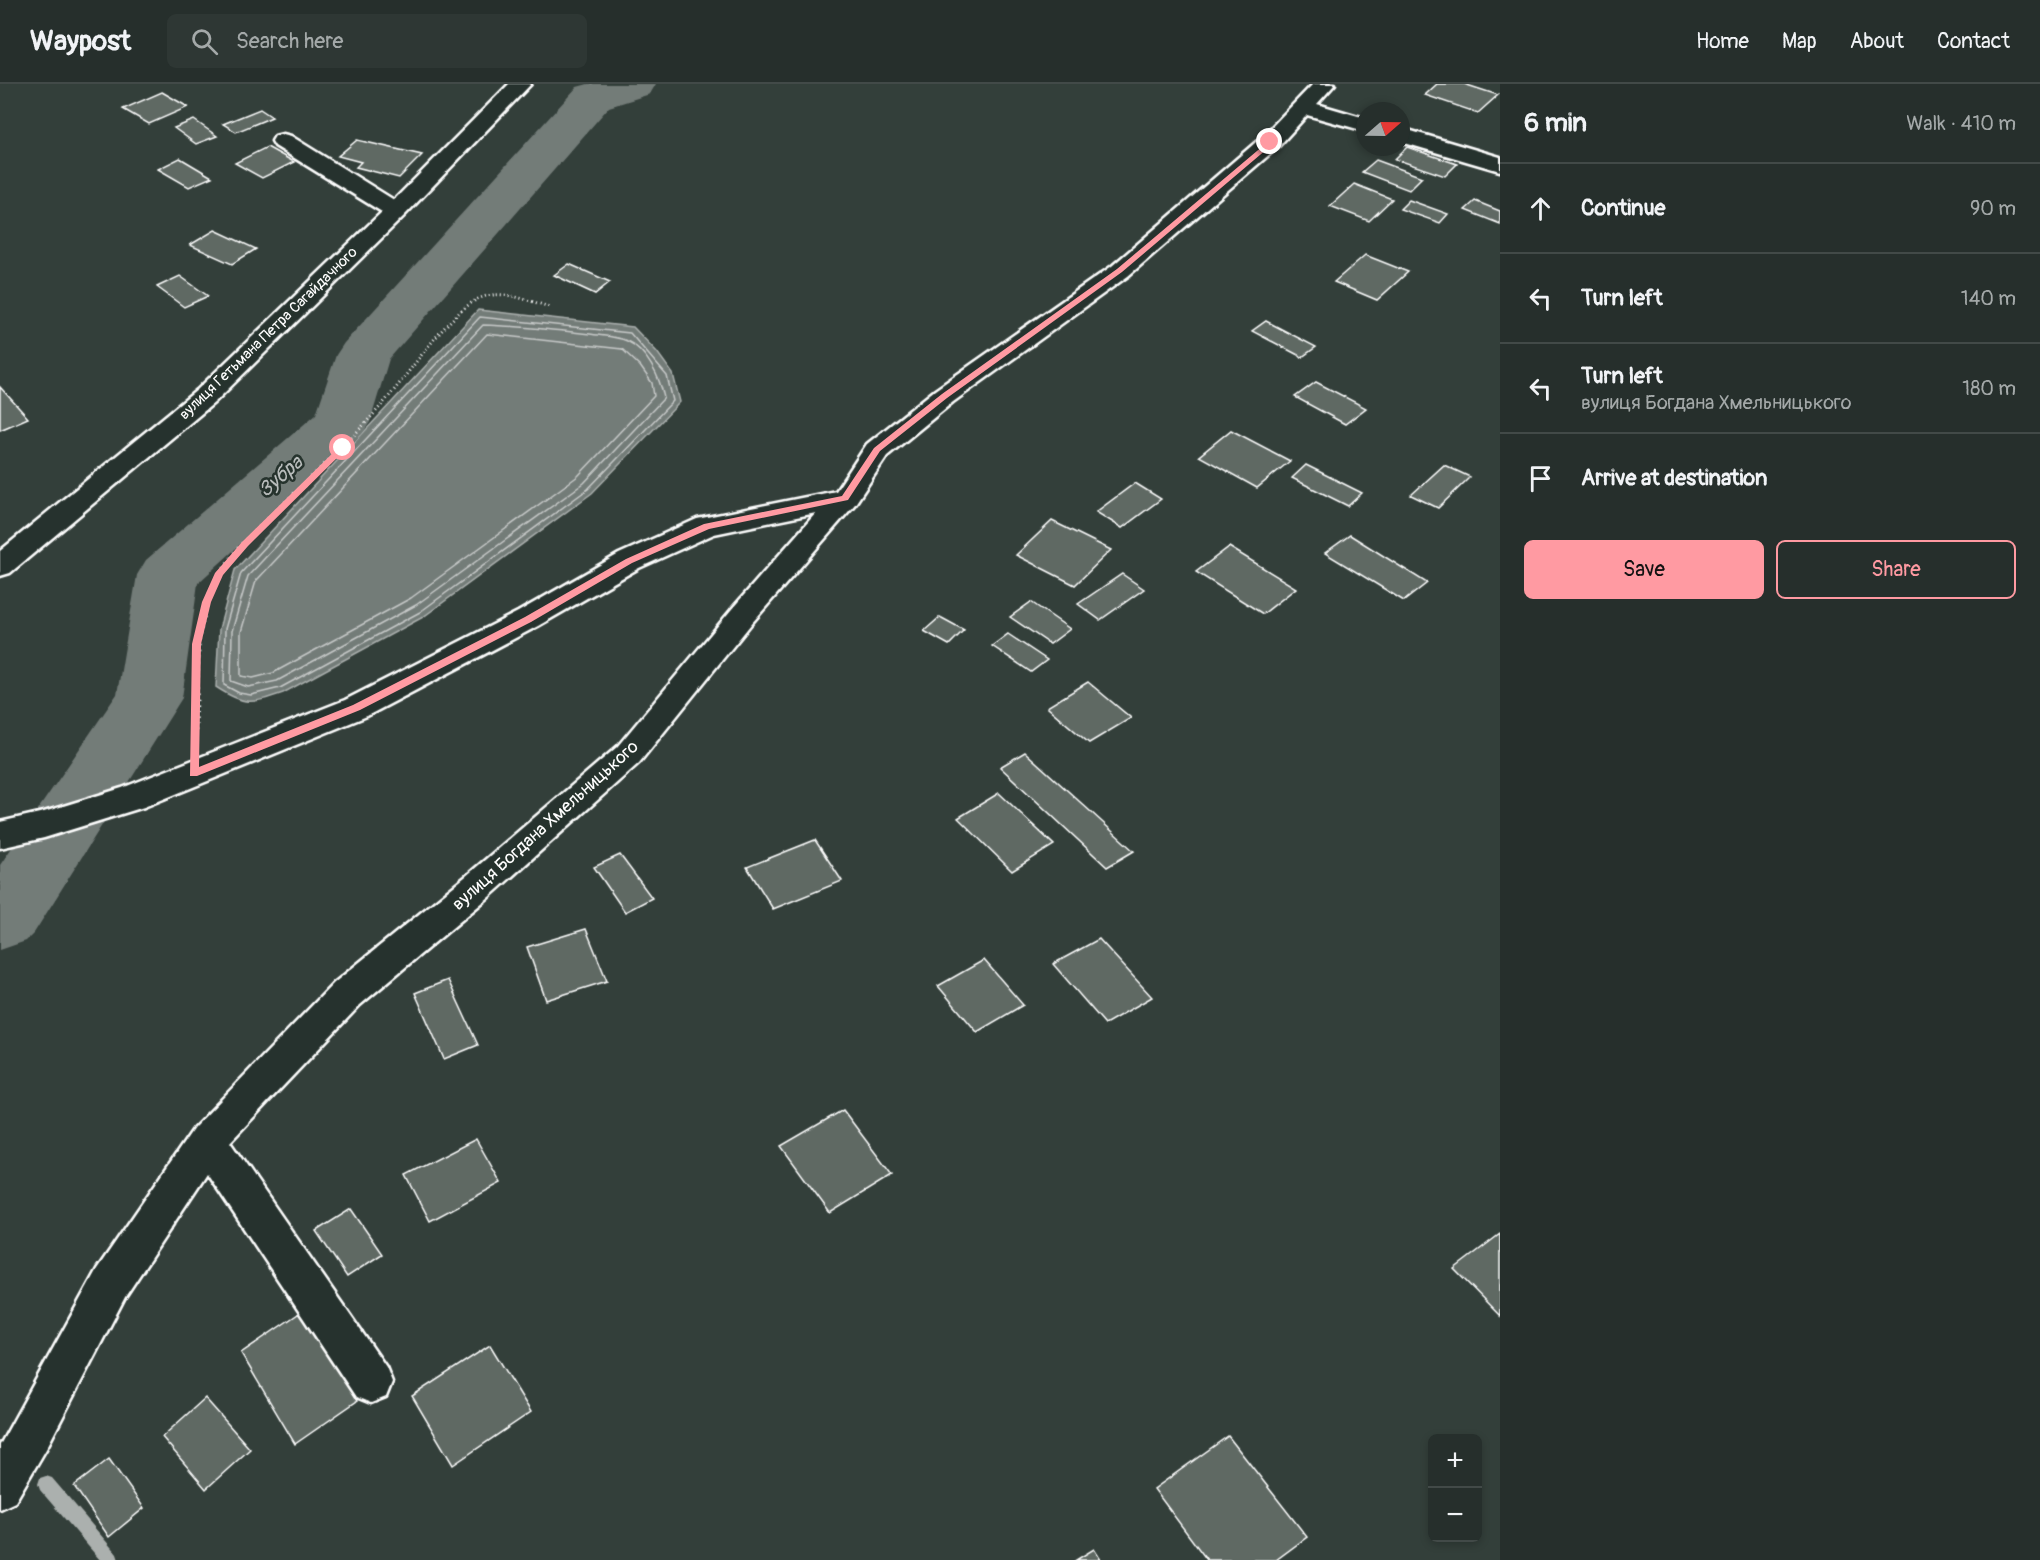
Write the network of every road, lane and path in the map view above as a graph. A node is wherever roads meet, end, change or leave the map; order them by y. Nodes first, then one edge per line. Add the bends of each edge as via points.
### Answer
1 (521, 84) edge
2 (1325, 84) edge
3 (1303, 107) junction
4 (1356, 122) edge
5 (1410, 138) edge
6 (283, 141) dead end
7 (1500, 164) edge
8 (396, 211) junction
9 (550, 307) dead end
10 (845, 498) junction
11 (0, 566) edge
12 (194, 773) junction
13 (0, 835) edge
14 (207, 1140) junction
15 (371, 1382) dead end
16 (0, 1487) edge

1 - 8 street, вулиця Гетьмана Петра Сагайдачного
2 - 3 street, вулиця Богдана Хмельницького
3 - 4 street
3 - 10 street, вулиця Богдана Хмельницького via 1270,142 1120,271 944,396 877,450
5 - 7 street
6 - 8 street
8 - 11 street, вулиця Гетьмана Петра Сагайдачного via 207,396
9 - 12 path via 508,295 490,294 474,300 437,338 386,403 219,573 206,602 196,644
10 - 12 street via 707,526 629,561 528,619 356,708
10 - 14 street, вулиця Богдана Хмельницького via 628,755 347,994
12 - 13 street via 132,798
14 - 15 street
14 - 16 street, вулиця Богдана Хмельницького via 111,1283

